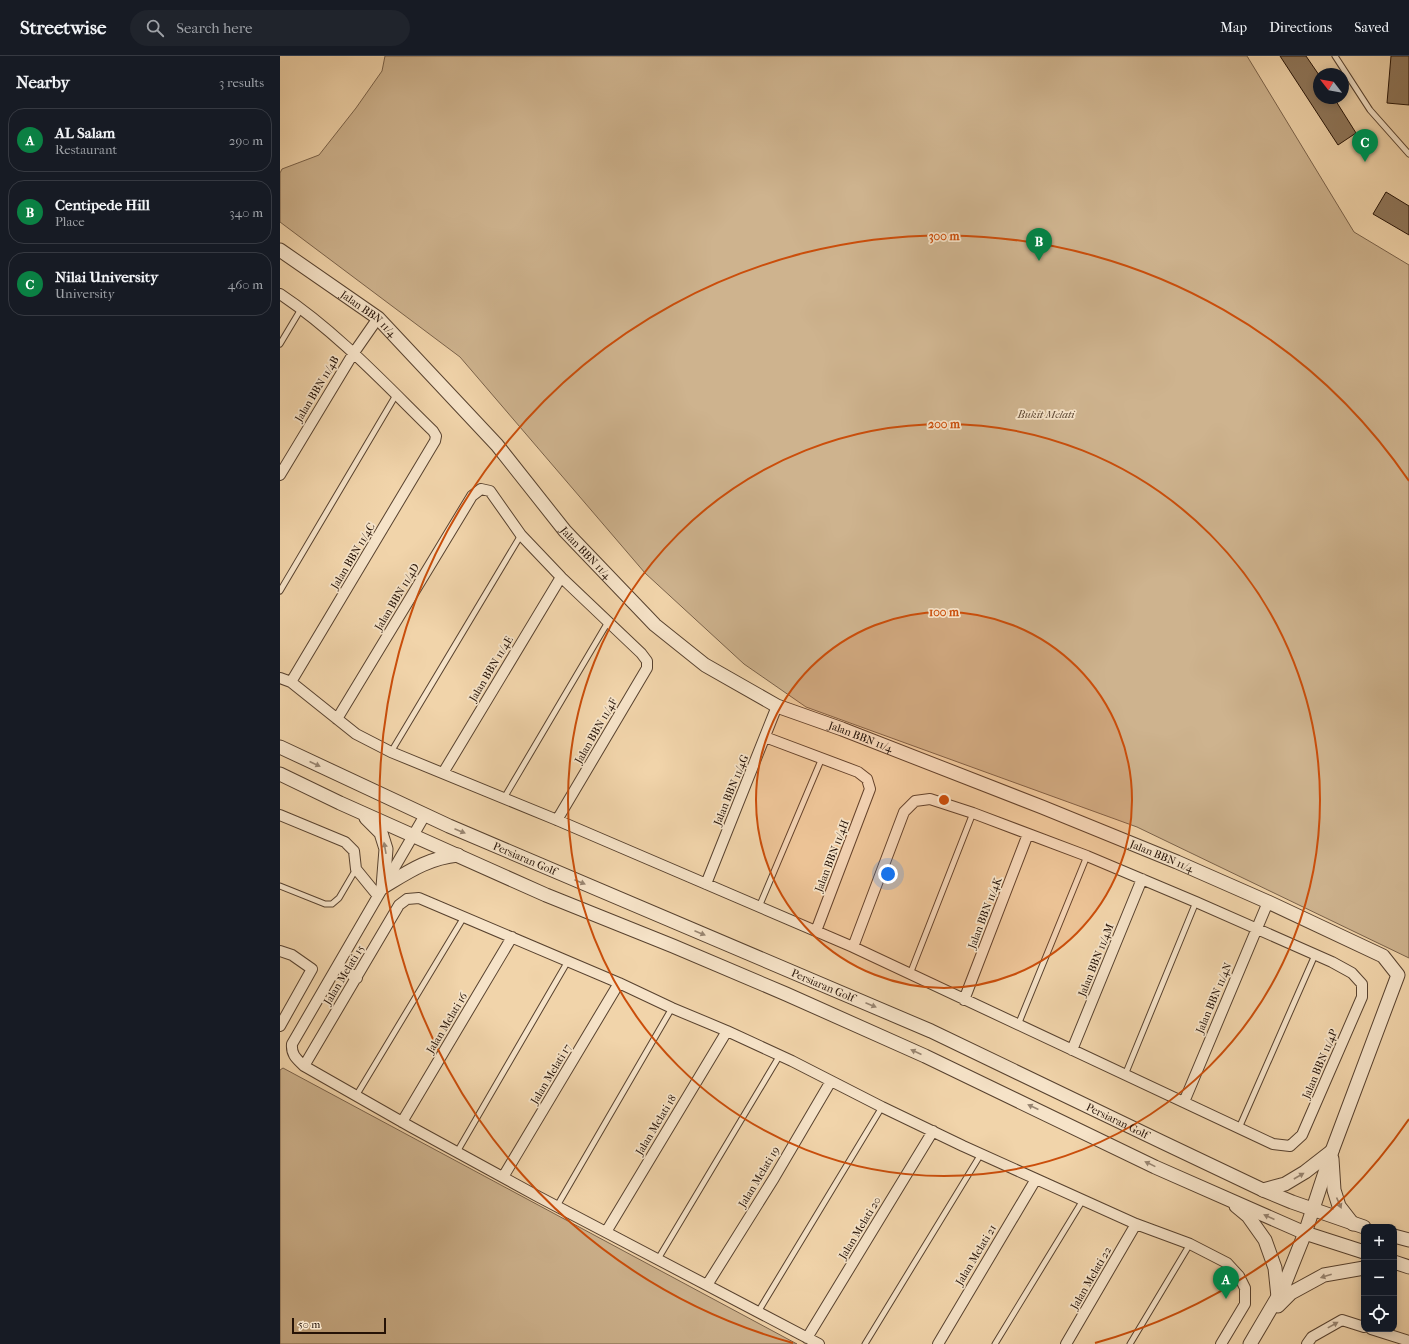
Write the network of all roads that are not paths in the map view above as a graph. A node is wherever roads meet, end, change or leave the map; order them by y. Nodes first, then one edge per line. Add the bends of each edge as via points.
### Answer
1 (1335, 56) edge
2 (1409, 154) edge
3 (280, 250) edge
4 (280, 294) edge
5 (301, 308) junction
6 (378, 318) junction
7 (280, 344) edge
8 (353, 354) junction
9 (396, 395) junction
10 (280, 474) edge
11 (521, 535) junction
12 (561, 577) junction
13 (280, 591) edge
14 (608, 622) junction
15 (280, 678) edge
16 (291, 682) junction
17 (777, 706) junction
18 (337, 719) junction
19 (765, 737) junction
20 (280, 747) edge
21 (391, 752) junction
22 (822, 758) junction
23 (443, 773) junction
24 (280, 774) edge
25 (504, 798) junction
26 (359, 811) junction
27 (973, 813) junction
28 (280, 815) edge
29 (425, 815) junction
30 (558, 820) junction
31 (1028, 834) junction
32 (413, 835) junction
33 (458, 855) junction
34 (1087, 856) junction
35 (356, 869) junction
36 (1142, 879) junction
37 (706, 884) junction
38 (280, 886) edge
39 (380, 891) junction
40 (1196, 902) junction
41 (1268, 902) junction
42 (759, 907) junction
43 (464, 917) junction
44 (1256, 928) junction
45 (816, 931) junction
46 (512, 937) junction
47 (853, 947) junction
48 (280, 950) edge
49 (1315, 955) junction
50 (568, 961) junction
51 (338, 966) junction
52 (910, 974) junction
53 (356, 978) junction
54 (619, 983) junction
55 (964, 1000) junction
56 (672, 1008) junction
57 (1018, 1025) junction
58 (280, 1026) edge
59 (727, 1030) junction
60 (1072, 1050) junction
61 (780, 1055) junction
62 (304, 1066) junction
63 (1125, 1075) junction
64 (830, 1081) junction
65 (356, 1096) junction
66 (1184, 1102) junction
67 (882, 1107) junction
68 (402, 1122) junction
69 (1239, 1128) junction
70 (933, 1131) junction
71 (1334, 1147) junction
72 (457, 1152) junction
73 (981, 1154) junction
74 (503, 1177) junction
75 (1036, 1179) junction
76 (1263, 1190) junction
77 (1225, 1198) junction
78 (1083, 1200) junction
79 (557, 1206) junction
80 (1313, 1210) junction
81 (1136, 1224) junction
82 (1359, 1225) edge
83 (606, 1232) junction
84 (1305, 1233) junction
85 (1397, 1237) edge
86 (1409, 1240) edge
87 (1190, 1244) junction
88 (1361, 1251) edge
89 (658, 1259) junction
90 (1397, 1263) edge
91 (1397, 1267) edge
92 (1409, 1267) edge
93 (1361, 1269) edge
94 (708, 1285) junction
95 (1278, 1297) junction
96 (758, 1312) junction
97 (1264, 1320) junction
98 (1361, 1326) edge
99 (1380, 1332) edge
100 (807, 1338) junction
101 (1405, 1341) edge
102 (819, 1344) edge
103 (865, 1344) edge
104 (938, 1344) edge
105 (995, 1344) edge
106 (1066, 1344) edge
107 (1130, 1344) edge
108 (1221, 1344) edge
109 (1250, 1344) edge
110 (1307, 1344) edge

1 - 2 lane via 1370,110
3 - 6 street, Jalan BBN 11/4
4 - 5 street
5 - 7 lane
5 - 8 street
6 - 8 street, Jalan BBN 11/4B
6 - 17 street, Jalan BBN 11/4 via 497,445 565,531 654,624 705,665
8 - 9 street
8 - 10 street, Jalan BBN 11/4B
9 - 13 lane
9 - 16 street, Jalan BBN 11/4C via 433,432 436,436 435,441
11 - 12 street
11 - 18 street, Jalan BBN 11/4D via 490,491 481,489 472,496
11 - 21 lane
12 - 14 street
12 - 23 street, Jalan BBN 11/4E
14 - 25 lane
14 - 30 street, Jalan BBN 11/4F via 641,653 647,661 647,668
15 - 16 street
16 - 18 street
17 - 19 street, Jalan BBN 11/4G
17 - 41 street, Jalan BBN 11/4 via 1050,810
18 - 21 street via 356,734
19 - 22 street
19 - 37 street, Jalan BBN 11/4G
20 -> 29 street, Persiaran Golf
21 - 23 street
22 - 42 lane
22 - 45 street, Jalan BBN 11/4H via 858,772 867,779 870,789
23 - 25 street
24 - 26 street, Persiaran Golf
25 - 30 street
26 - 32 street, Persiaran Golf
39 -> 26 street via 386,849 381,833
27 - 31 street
27 - 47 street via 930,799 915,801 904,812
27 - 52 lane
28 - 35 street via 345,842 354,851
29 - 32 street
29 -> 76 street, Persiaran Golf via 932,1031
30 - 37 street
31 - 34 street
31 - 55 street, Jalan BBN 11/4K
32 - 33 street, Persiaran Golf
32 - 39 street
33 - 39 street via 427,862
77 -> 33 street, Persiaran Golf via 1155,1167 954,1069
34 - 36 street
34 - 57 lane
35 - 38 lane via 339,898 332,904 325,904
35 - 39 street
36 - 40 street
36 - 60 street, Jalan BBN 11/4M
37 - 42 street
39 - 51 street
40 - 44 street
40 - 63 lane
41 - 44 street, Jalan BBN 11/4N
41 - 71 street, Jalan BBN 11/4 via 1383,956 1398,975
42 - 45 street
43 - 46 street
43 - 53 street, Jalan Melati 15 via 419,898 407,899 399,905
43 - 65 lane
44 - 49 street
44 - 66 street, Jalan BBN 11/4N
45 - 47 street
46 - 50 street
46 - 68 street, Jalan Melati 16
47 - 52 street
48 - 58 street via 312,969
49 - 69 lane
49 - 69 street, Jalan BBN 11/4P via 1352,973 1362,984 1362,997 1302,1135 1290,1146 1273,1144
50 - 54 street
50 - 72 lane
51 - 53 street
51 - 62 street via 292,1044 294,1056
52 - 55 street
53 - 62 street, Jalan Melati 15
54 - 56 street
54 - 74 street, Jalan Melati 17
55 - 57 street
56 - 59 street
56 - 79 lane
57 - 60 street
59 - 61 street
59 - 83 street, Jalan Melati 18
60 - 63 street
61 - 64 street
61 - 89 lane
62 - 65 street
63 - 66 street
64 - 67 street
64 - 94 street, Jalan Melati 19
65 - 68 street
66 - 69 street
67 - 70 street
67 - 96 lane
68 - 72 street
70 - 73 street
70 - 100 street, Jalan Melati 20
76 -> 71 street via 1285,1184 1306,1172
71 - 80 street
71 -> 82 street via 1334,1190 1339,1206
72 - 74 street
73 - 75 street
73 - 103 lane
74 - 79 street
75 - 78 street
75 - 104 street, Jalan Melati 21
76 - 80 street, Persiaran Golf
84 -> 77 street, Persiaran Golf
77 - 95 street via 1248,1216 1265,1240 1275,1268
78 - 81 street
78 - 105 lane
79 - 83 street
80 - 82 street, Persiaran Golf
80 - 84 street
81 - 87 street
81 - 106 street, Jalan Melati 22
83 - 89 street
84 - 88 street, Persiaran Golf
84 - 95 street
85 - 86 street
87 - 107 lane
87 - 108 street via 1227,1263 1239,1276 1245,1288 1245,1304
89 - 94 street
90 - 92 street
91 - 92 street
93 -> 97 street via 1324,1275 1291,1293
94 - 96 street
95 - 97 street
96 - 100 street
97 - 109 street
110 -> 98 street via 1312,1337 1342,1320
99 - 101 street
100 - 102 street

